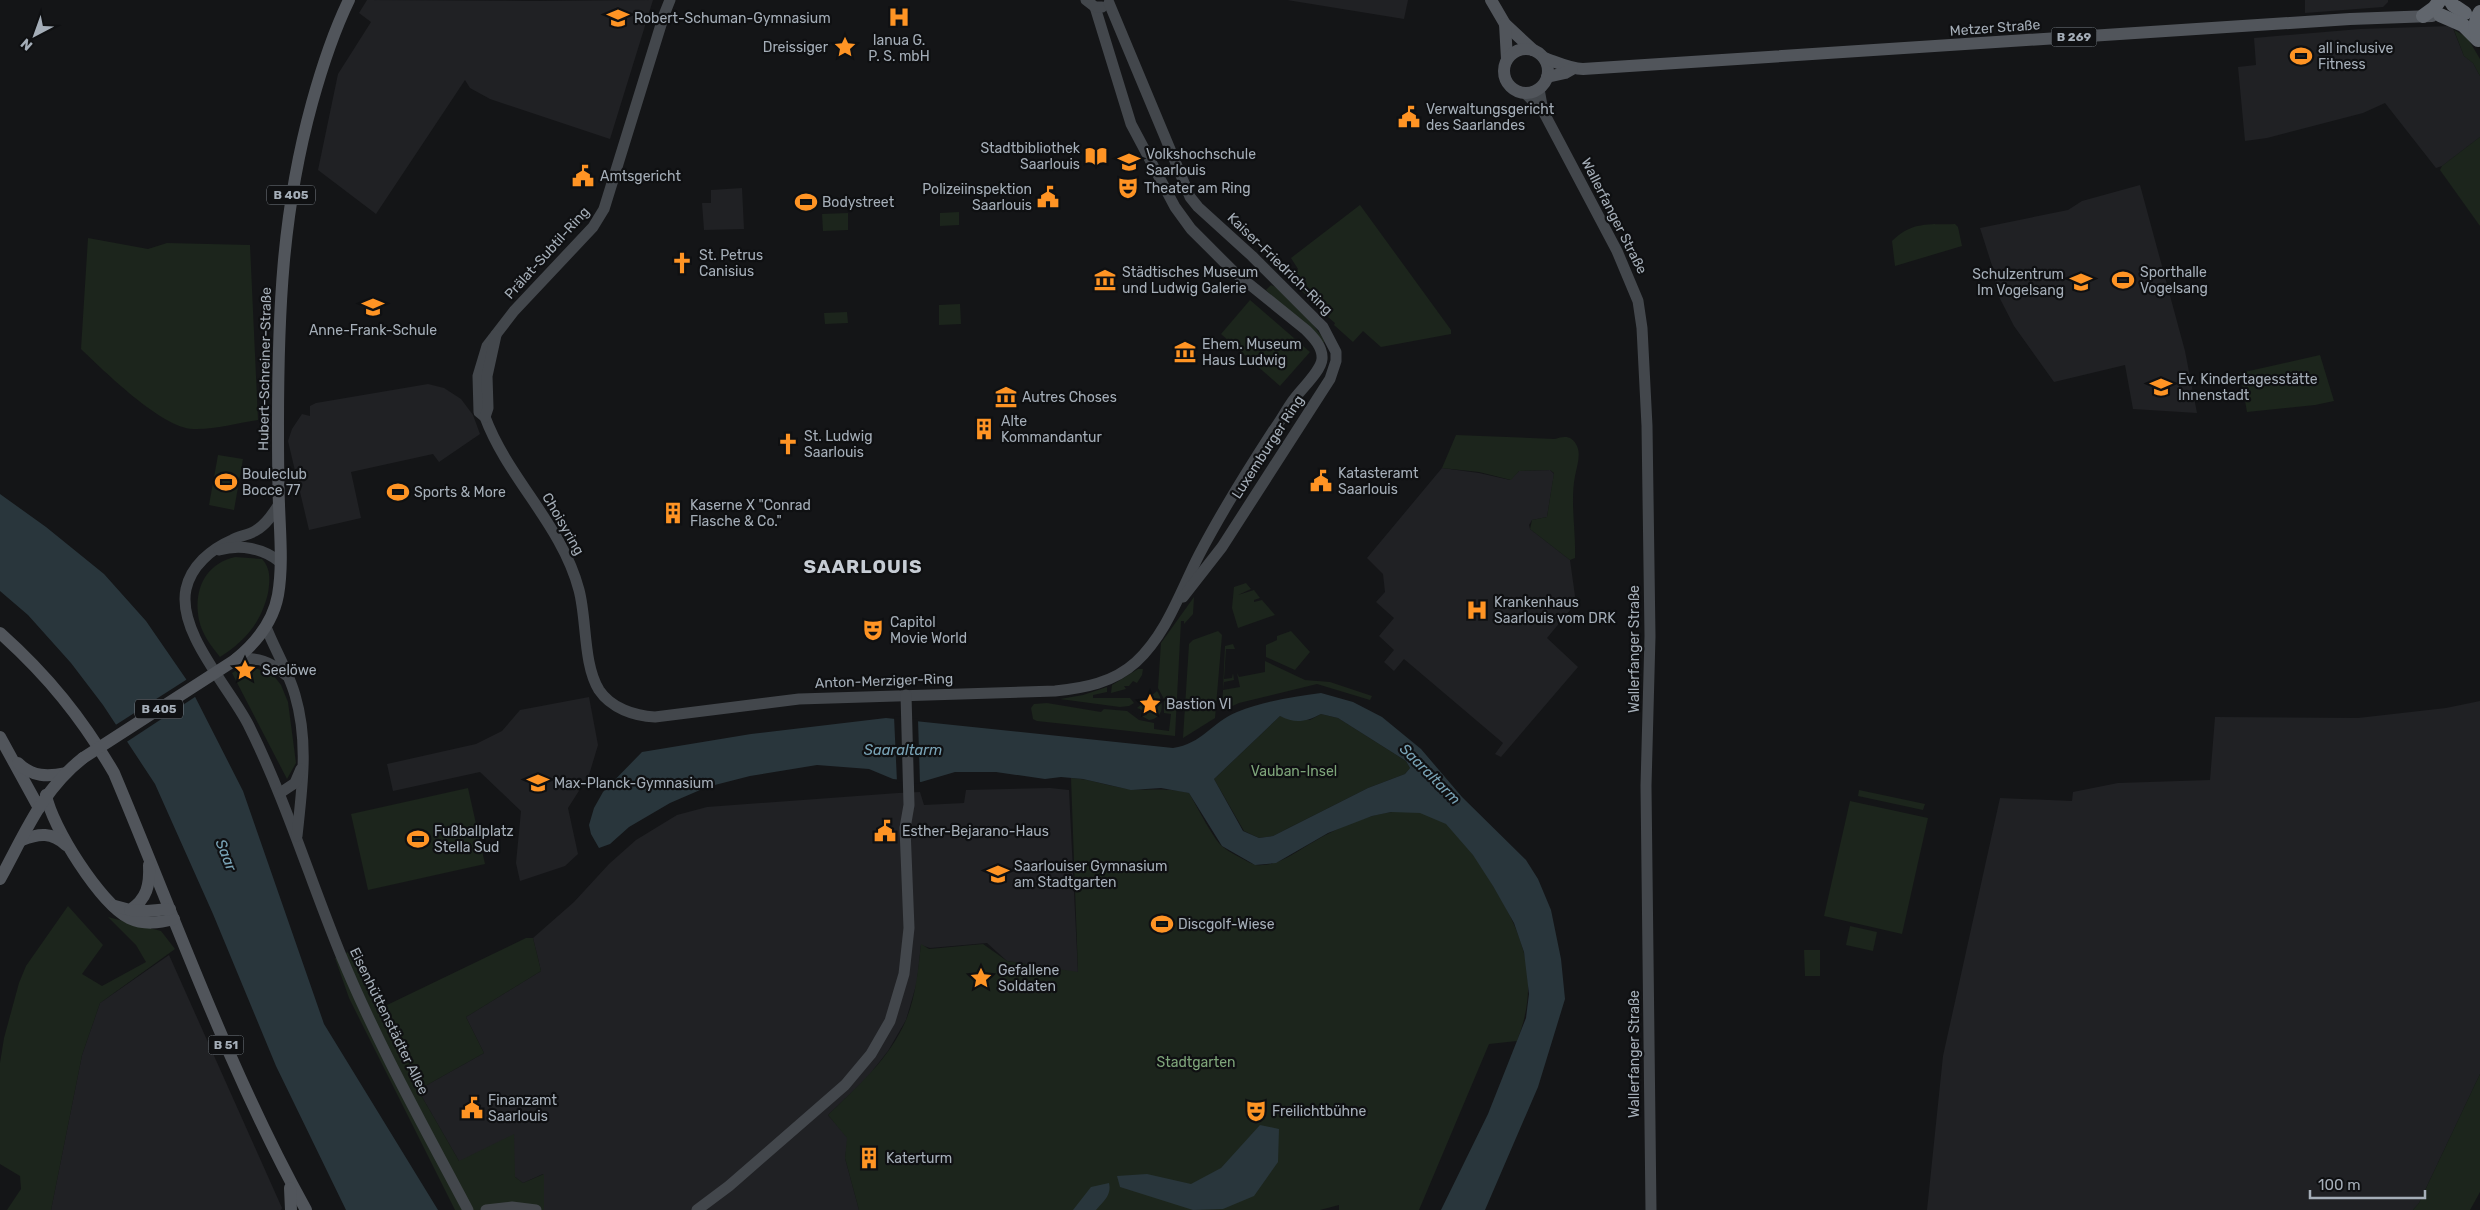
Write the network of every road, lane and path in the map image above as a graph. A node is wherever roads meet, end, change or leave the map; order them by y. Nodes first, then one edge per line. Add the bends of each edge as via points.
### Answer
1 (349, 0) edge
2 (670, 0) edge
3 (1490, 0) edge
4 (2440, 0) edge
5 (2450, 0) edge
6 (1110, 1) edge
7 (1090, 3) edge
8 (2480, 12) edge
9 (2465, 13) junction
10 (2440, 15) junction
11 (2423, 16) junction
12 (1505, 24) junction
13 (2479, 41) edge
14 (1532, 50) junction
15 (1507, 53) junction
16 (1544, 58) junction
17 (1572, 69) junction
18 (1547, 76) junction
19 (1539, 89) junction
20 (1526, 94) junction
21 (1543, 111) junction
22 (496, 334) junction
23 (1336, 361) joint
24 (478, 376) joint
25 (485, 417) junction
26 (279, 504) junction
27 (1208, 539) joint
28 (1222, 547) joint
29 (211, 553) junction
30 (280, 562) junction
31 (1177, 603) junction
32 (266, 627) junction
33 (0, 633) edge
34 (589, 656) joint
35 (236, 659) junction
36 (289, 677) junction
37 (907, 700) junction
38 (0, 737) edge
39 (14, 760) junction
40 (305, 763) junction
41 (66, 772) junction
42 (280, 793) junction
43 (46, 795) junction
44 (39, 808) junction
45 (909, 812) junction
46 (297, 839) junction
47 (22, 840) junction
48 (71, 850) junction
49 (148, 855) junction
50 (0, 879) edge
51 (111, 904) junction
52 (130, 910) junction
53 (172, 914) junction
54 (288, 1178) junction
55 (517, 1209) edge
56 (291, 1210) edge
57 (306, 1210) edge
58 (468, 1210) edge
59 (486, 1210) edge
60 (536, 1210) edge
61 (697, 1210) edge
62 (711, 1210) edge
63 (1651, 1210) edge

1 - 26 main road, Hubert-Schreiner-Straße / B 405 via 322,68 289,203 281,274
2 - 22 street, Prälat-Subtil-Ring via 604,209 588,232
3 - 12 main road
4 - 11 highway
5 - 9 highway
6 - 7 street via 1102,7
6 - 23 street, Kaiser-Friedrich-Ring via 1190,196 1323,328 1333,344
7 - 27 street, Luxemburger Ring via 1132,124 1174,207 1229,267 1315,340 1322,360 1293,400
8 - 9 main road, Metzer Straße / B 269
8 - 13 highway via 2475,28
9 - 10 main road, Metzer Straße / B 269
10 - 11 main road, Metzer Straße / B 269
10 - 13 highway via 2463,24
11 - 17 main road, Metzer Straße / B 269
12 - 14 main road
12 - 15 main road
14 - 15 main road
14 - 16 main road
15 - 20 main road via 1503,71 1505,81 1513,90
16 - 17 main road, Metzer Straße / B 269
16 - 18 main road
17 - 18 main road, Metzer Straße / B 269
18 - 19 main road
19 - 20 main road
19 - 21 street, Wallerfanger Straße
20 - 21 street, Wallerfanger Straße
21 - 63 street, Wallerfanger Straße via 1625,268 1638,301 1642,328 1650,636 1646,801
22 - 24 street, Prälat-Subtil-Ring via 487,346
22 - 25 street via 486,376 488,408
23 - 28 street, Luxemburger Ring via 1330,378
24 - 25 street, Choisyring via 479,412
25 - 34 street, Choisyring via 509,464 560,543 579,590
26 - 29 street, Eisenhüttenstädter Allee via 254,532 233,539
26 - 30 main road, Hubert-Schreiner-Straße / B 405
27 - 31 street, Anton-Merziger-Ring
28 - 31 street, Anton-Merziger-Ring
29 - 30 street via 247,548 267,552
29 - 42 street, Eisenhüttenstädter Allee via 195,569 186,590 185,609 192,633 245,719
30 - 32 main road, Hubert-Schreiner-Straße / B 405 via 278,596
31 - 37 street, Anton-Merziger-Ring via 1136,662 1096,684 1055,691
32 - 35 main road, Hubert-Schreiner-Straße / B 405 via 249,649
32 - 36 street, Eisenhüttenstädter Allee
33 - 49 main road, B 51 via 58,690 92,734 114,773
34 - 37 street, Anton-Merziger-Ring via 599,690 609,701 640,716 655,717 799,699
35 - 36 street via 271,663
35 - 41 main road, B 405, bridge
36 - 40 street, Eisenhüttenstädter Allee via 301,720
37 - 45 street
38 - 39 main road
39 - 41 main road via 25,770 38,775
39 - 44 main road
40 - 42 street via 295,783
40 - 46 street, Eisenhüttenstädter Allee
41 - 43 main road, B 405
42 - 46 street, Eisenhüttenstädter Allee
43 - 44 main road, B 405
43 - 48 main road via 52,815
44 - 47 main road, B 405
45 - 61 street via 905,828 909,928 904,974 890,1021 871,1054 845,1085
45 - 62 street via 913,829 917,929 906,1002 889,1041 850,1090
46 - 58 street, Eisenhüttenstädter Allee via 358,994
47 - 48 main road via 45,834 59,839
47 - 50 main road, B 405
48 - 51 main road
49 - 52 main road, B 51 via 148,889 144,898
49 - 53 main road, B 51
51 - 52 main road
51 - 53 main road via 130,918 144,922
52 - 53 main road
53 - 54 main road, B 51 via 219,1029
54 - 56 main road
54 - 57 main road, B 51
55 - 59 street
55 - 60 street

